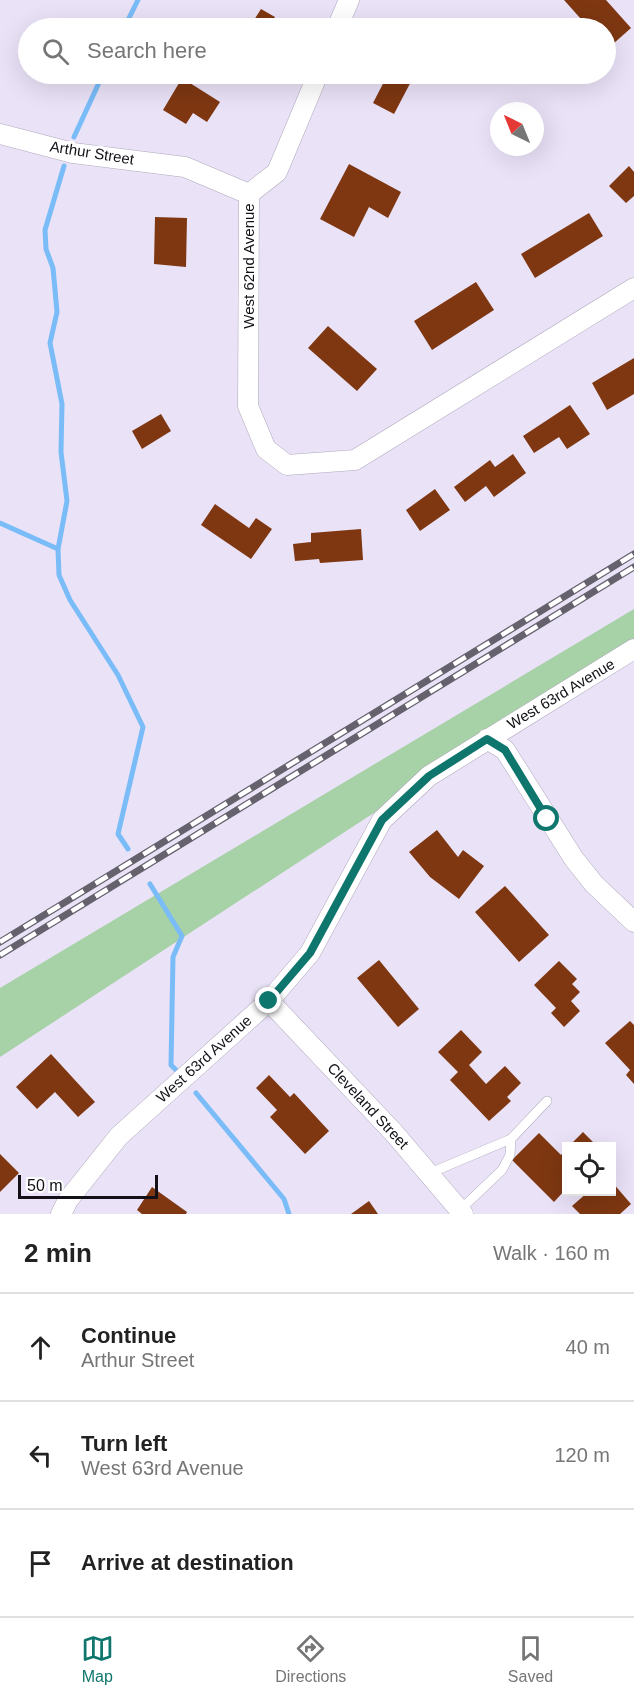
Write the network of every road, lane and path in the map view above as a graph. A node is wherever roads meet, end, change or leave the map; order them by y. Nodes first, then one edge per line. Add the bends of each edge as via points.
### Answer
1 (349, 0) edge
2 (341, 18) edge
3 (314, 84) edge
4 (0, 134) edge
5 (249, 194) junction
6 (634, 288) edge
7 (634, 649) edge
8 (487, 739) junction
9 (634, 922) edge
10 (269, 1001) junction
11 (547, 1101) dead end
12 (511, 1139) junction
13 (430, 1173) junction
14 (462, 1212) edge
15 (61, 1214) edge

1 - 2 street
3 - 5 street, West 62nd Avenue via 277,172
4 - 5 street, Arthur Street via 73,153 185,167
5 - 6 street, West 62nd Avenue via 248,406 266,449 287,465 355,460
7 - 8 street, West 63rd Avenue
8 - 9 street via 505,750 594,884
8 - 10 street, West 63rd Avenue via 429,776 382,820 310,953
10 - 13 street, Cleveland Street
10 - 15 street, West 63rd Avenue via 119,1136
11 - 12 lane
12 - 13 lane
12 - 14 lane via 510,1155 502,1170
13 - 14 street, Cleveland Street

